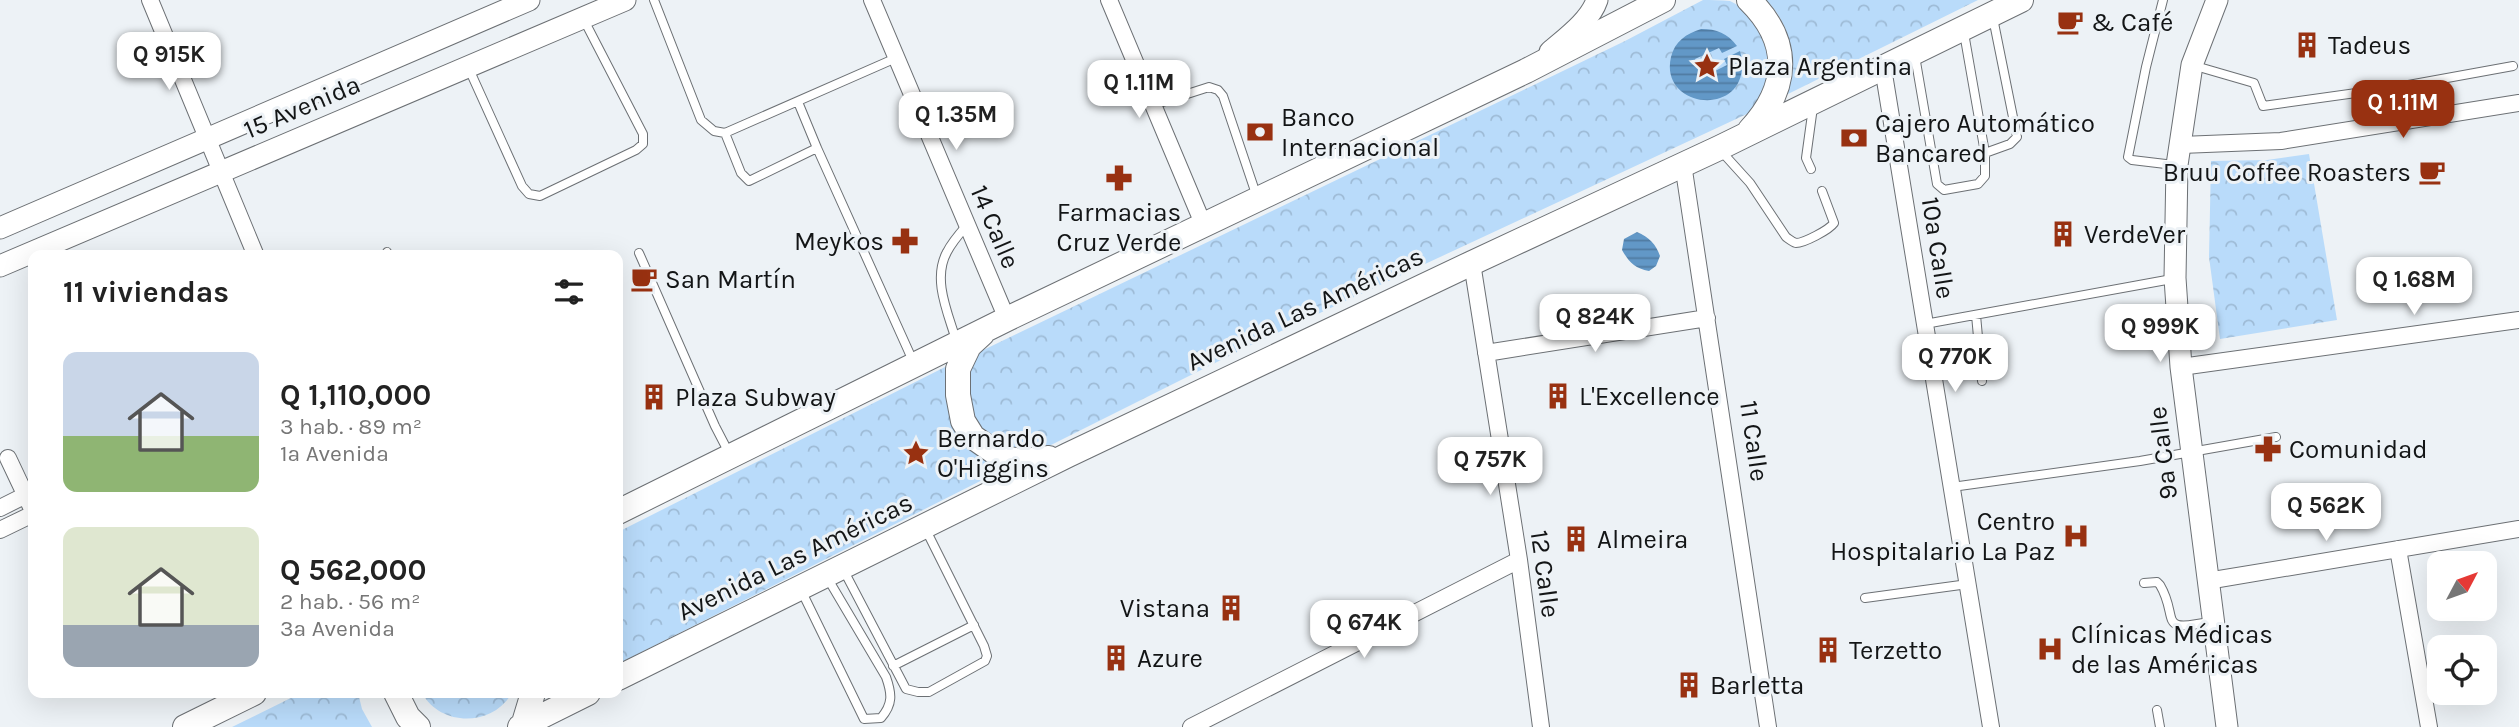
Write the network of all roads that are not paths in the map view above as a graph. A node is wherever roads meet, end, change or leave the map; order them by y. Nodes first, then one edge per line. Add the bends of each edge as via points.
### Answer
1 (150, 0) edge
2 (529, 0) edge
3 (625, 0) edge
4 (654, 0) edge
5 (872, 0) edge
6 (1109, 0) edge
7 (1597, 0) edge
8 (1663, 0) edge
9 (1749, 0) edge
10 (2021, 0) edge
11 (2163, 0) edge
12 (2215, 3) edge
13 (1993, 14) junction
14 (583, 18) junction
15 (1963, 30) junction
16 (1914, 53) junction
17 (897, 58) junction
18 (2192, 65) junction
19 (2513, 66) dead end
20 (468, 67) junction
21 (1883, 68) junction
22 (1527, 71) junction
23 (798, 102) junction
24 (1814, 102) junction
25 (2519, 103) edge
26 (1153, 105) junction
27 (725, 133) junction
28 (1745, 135) junction
29 (208, 137) junction
30 (817, 148) junction
31 (1719, 148) junction
32 (1985, 153) junction
33 (2179, 155) junction
34 (1683, 163) junction
35 (1811, 169) dead end
36 (221, 171) junction
37 (1822, 191) dead end
38 (1258, 200) junction
39 (967, 225) junction
40 (1204, 226) junction
41 (0, 228) edge
42 (37, 250) edge
43 (254, 250) edge
44 (639, 253) dead end
45 (28, 254) edge
46 (1472, 263) junction
47 (0, 266) edge
48 (2175, 278) junction
49 (1976, 315) junction
50 (1707, 317) junction
51 (2519, 320) edge
52 (999, 323) junction
53 (1925, 324) junction
54 (957, 343) junction
55 (1486, 354) junction
56 (915, 363) junction
57 (2181, 367) junction
58 (1982, 381) dead end
59 (2276, 437) dead end
60 (2191, 453) junction
61 (1068, 455) junction
62 (730, 456) junction
63 (8, 458) dead end
64 (1952, 487) junction
65 (26, 495) junction
66 (28, 500) edge
67 (0, 508) edge
68 (623, 510) edge
69 (28, 516) edge
70 (924, 526) junction
71 (2519, 529) edge
72 (0, 530) edge
73 (2398, 549) junction
74 (1519, 560) junction
75 (834, 570) junction
76 (2207, 581) junction
77 (2144, 583) dead end
78 (1968, 584) junction
79 (799, 587) junction
80 (1865, 598) dead end
81 (2213, 621) junction
82 (974, 625) junction
83 (894, 666) junction
84 (623, 675) edge
85 (244, 698) edge
86 (398, 698) edge
87 (531, 698) edge
88 (578, 698) edge
89 (2157, 710) dead end
90 (521, 726) edge
91 (185, 727) edge
92 (418, 727) edge
93 (1191, 727) edge
94 (1541, 727) edge
95 (1768, 727) edge
96 (1991, 727) edge
97 (2160, 727) edge
98 (2227, 727) edge
99 (2429, 727) edge

1 - 29 street
2 - 29 street, 15 Avenida
3 - 14 street, 15 Avenida
4 - 27 lane via 701,120
5 - 17 street, 14 Calle
6 - 26 street
7 - 22 street via 1568,36
8 - 22 main road
9 - 28 main road via 1777,40 1781,70 1766,113
10 - 13 main road, Avenida Las Américas
11 - 33 lane via 2129,157
12 - 18 street, 9a Calle
13 - 15 main road, Avenida Las Américas
13 - 32 lane via 2017,137
14 - 20 street, 15 Avenida
14 - 20 lane via 643,134 643,144 540,195 529,194 522,186
15 - 16 main road, Avenida Las Américas
15 - 32 lane
16 - 21 main road, Avenida Las Américas
16 - 32 lane via 1937,184 1944,190 1978,184 1985,176
17 - 23 lane
17 - 39 street, 14 Calle
18 - 19 lane via 2254,83 2263,106 2392,89
18 - 33 street, 9a Calle
20 - 36 street, 15 Avenida
21 - 24 main road, Avenida Las Américas
21 - 53 street, 10a Calle
22 - 38 main road
23 - 27 lane
23 - 30 lane
24 - 28 main road, Avenida Las Américas
24 - 35 lane via 1806,158
25 - 33 street
26 - 38 lane via 1209,87 1218,90
26 - 40 street
27 - 30 lane via 741,173 749,181
28 - 31 main road, Avenida Las Américas
29 - 36 street
29 - 41 street, 15 Avenida
30 - 56 lane
31 - 34 main road, Avenida Las Américas
31 - 37 lane via 1793,242 1830,229 1834,223
33 - 48 street, 9a Calle
34 - 46 main road, Avenida Las Américas
34 - 50 street, 11 Calle
36 - 42 street, 15 Avenida
36 - 43 street
38 - 40 main road
39 - 52 street, 14 Calle
39 - 54 lane via 946,253 940,273
40 - 52 main road
44 - 62 lane
45 - 47 street, 15 Avenida
46 - 55 street, 12 Calle
46 - 61 main road, Avenida Las Américas
48 - 49 lane
48 - 57 street, 9a Calle
49 - 53 lane
49 - 58 lane
50 - 55 street
50 - 95 street, 11 Calle
51 - 57 street
52 - 54 main road
52 - 61 main road via 970,346 958,369 962,421 973,437 1003,458 1022,461
53 - 64 street, 10a Calle
54 - 56 main road
55 - 74 street, 12 Calle
56 - 62 main road
57 - 60 street, 9a Calle
59 - 60 lane
60 - 64 lane
60 - 76 street, 9a Calle
61 - 70 main road, Avenida Las Américas
62 - 68 main road
63 - 65 street
64 - 78 street, 10a Calle
65 - 66 street
65 - 67 street
69 - 72 street
70 - 75 main road, Avenida Las Américas
70 - 82 lane
71 - 73 street
73 - 76 street
73 - 99 street
74 - 93 street
74 - 94 street, 12 Calle
75 - 79 main road, Avenida Las Américas
75 - 79 lane via 892,692 881,718 864,719
75 - 83 lane
76 - 81 street, 9a Calle
77 - 81 lane via 2160,585 2175,623 2188,627
78 - 80 lane
78 - 96 street, 10a Calle
79 - 84 main road, Avenida Las Américas
81 - 98 street, 9a Calle
82 - 83 lane
82 - 83 lane via 986,651 985,662 929,692 906,689
85 - 91 main road
86 - 92 main road
87 - 90 main road
88 - 90 main road
89 - 97 lane

